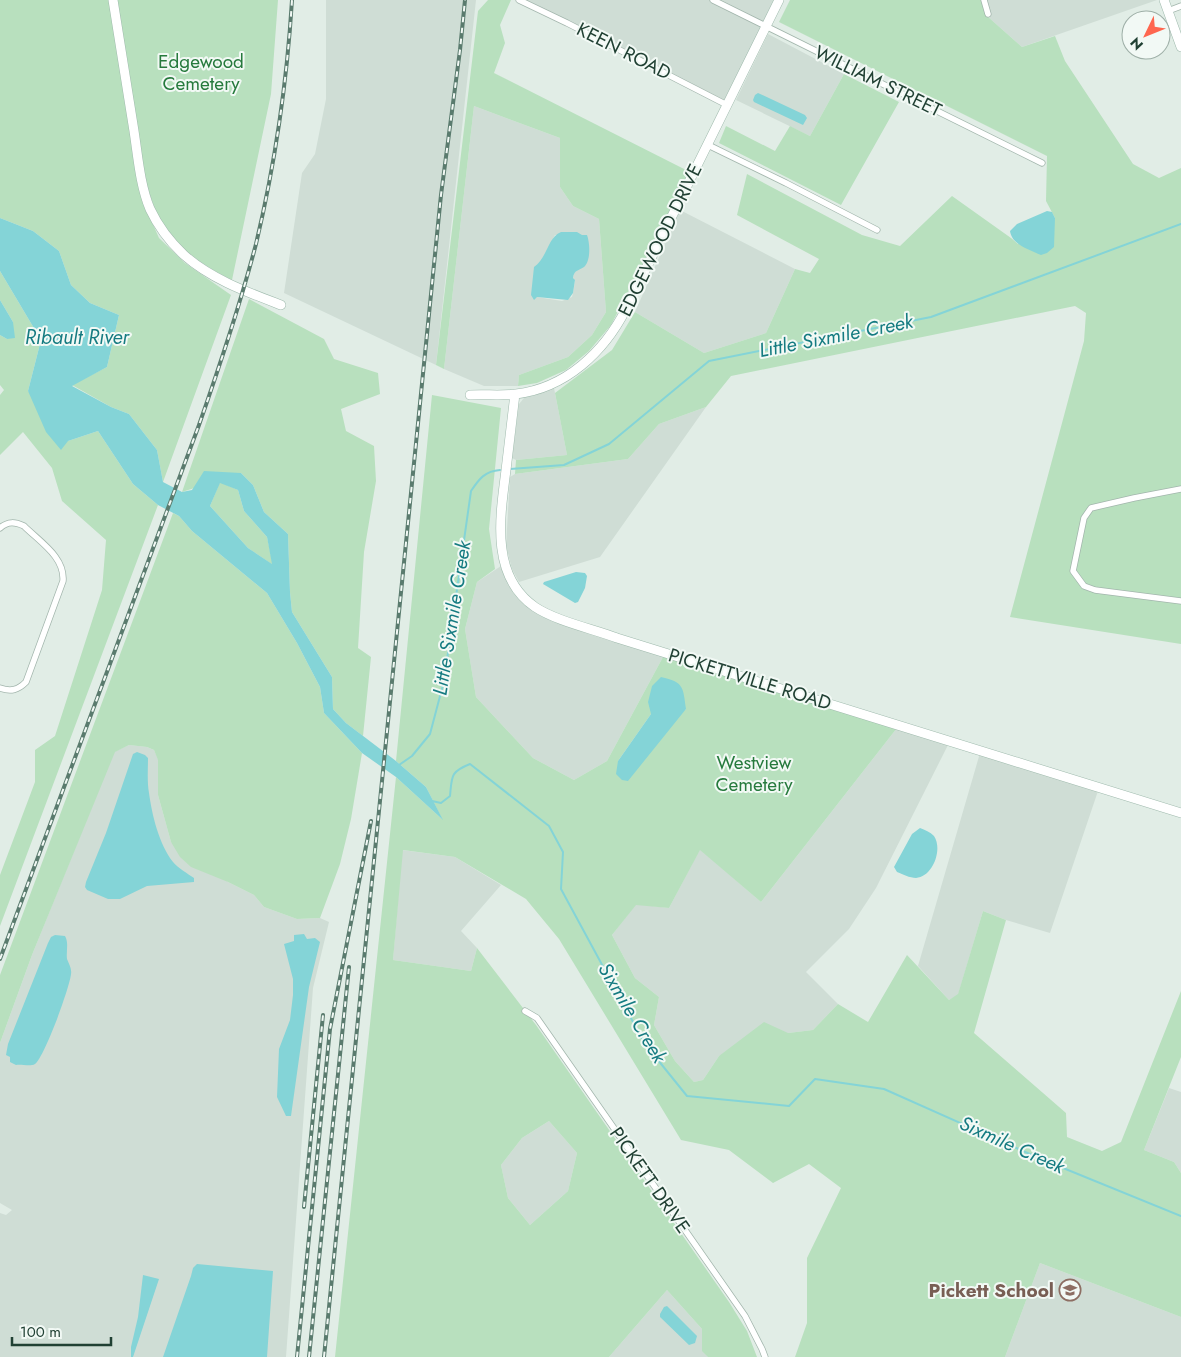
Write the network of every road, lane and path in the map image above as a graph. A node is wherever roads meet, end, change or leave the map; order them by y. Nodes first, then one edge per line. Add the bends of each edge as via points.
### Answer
1 (113, 0) edge
2 (519, 0) edge
3 (713, 0) edge
4 (779, 0) edge
5 (984, 0) edge
6 (988, 14) dead end
7 (1171, 19) edge
8 (767, 26) junction
9 (1181, 47) edge
10 (727, 105) junction
11 (708, 145) junction
12 (1042, 163) dead end
13 (876, 230) dead end
14 (281, 305) dead end
15 (515, 394) junction
16 (470, 395) dead end
17 (1181, 489) edge
18 (0, 528) edge
19 (1181, 601) edge
20 (0, 688) edge
21 (1181, 813) edge
22 (525, 1011) dead end
23 (765, 1357) edge

1 - 14 street via 141,177 156,220 182,254 207,272
2 - 10 street, KEEN ROAD
3 - 8 street, WILLIAM STREET
4 - 8 street, EDGEWOOD DRIVE
5 - 6 street
7 - 9 street
8 - 10 street, EDGEWOOD DRIVE
8 - 12 street, WILLIAM STREET
10 - 11 street, EDGEWOOD DRIVE
11 - 13 street
11 - 15 street, EDGEWOOD DRIVE via 610,338 570,374 539,389
15 - 16 street, EDGEWOOD DRIVE
15 - 21 street, PICKETTVILLE ROAD via 501,502 501,550 515,586 543,612
17 - 19 street via 1091,508 1084,518 1073,571 1084,586 1095,590
18 - 20 street via 9,522 24,526 56,556 63,570 63,581 26,682 16,690
22 - 23 street, PICKETT DRIVE via 537,1018 745,1316

